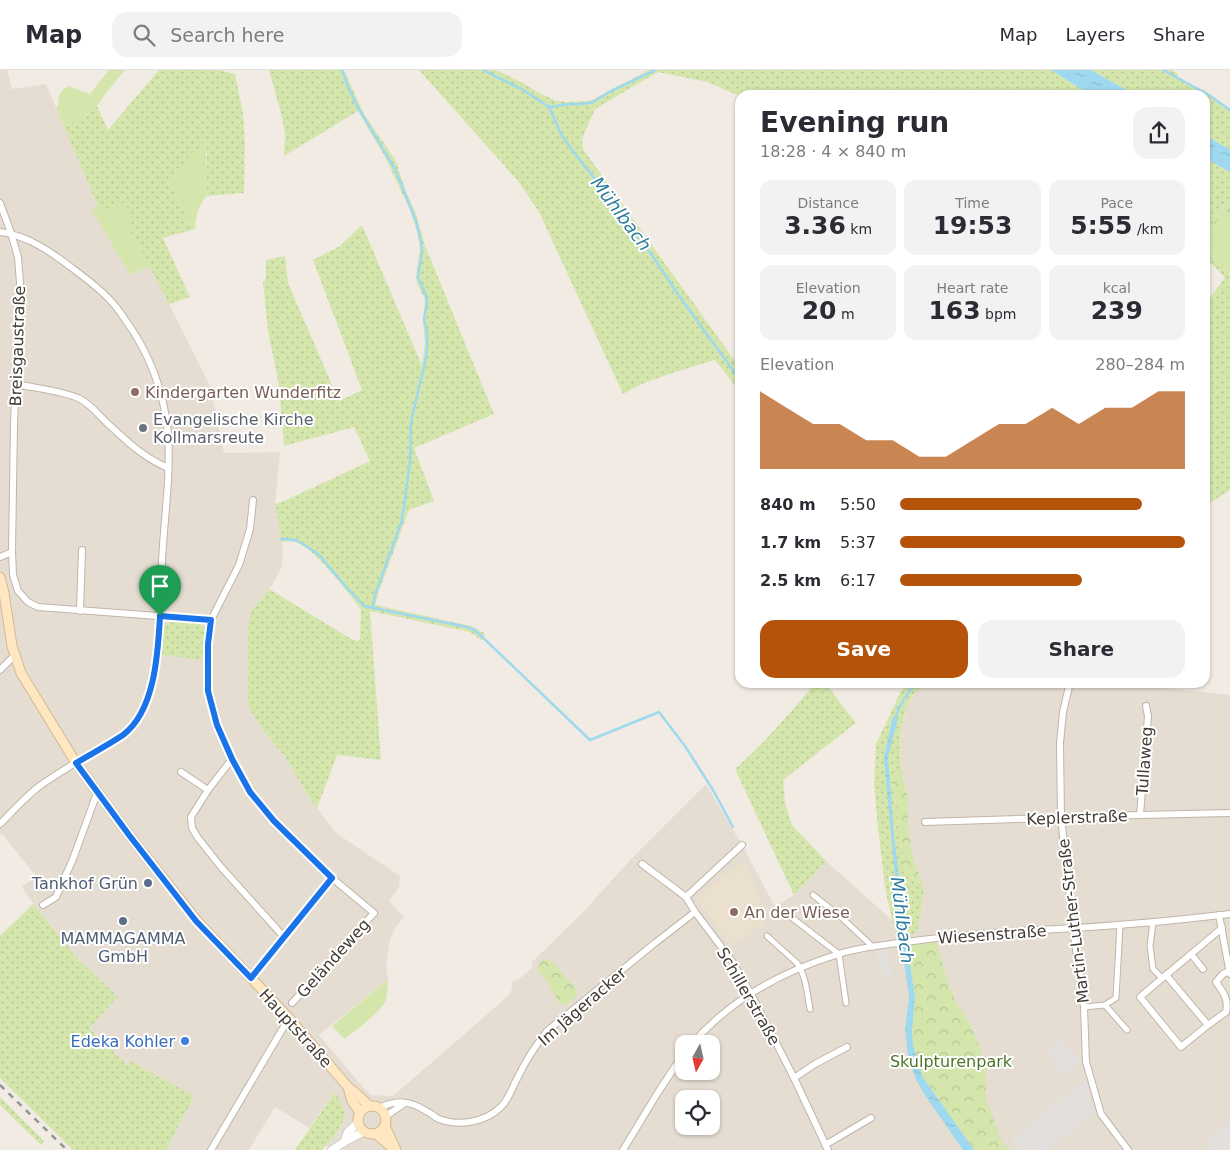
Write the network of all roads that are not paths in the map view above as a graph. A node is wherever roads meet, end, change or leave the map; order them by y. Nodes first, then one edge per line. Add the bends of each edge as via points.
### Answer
1 (0, 203) edge
2 (0, 232) edge
3 (11, 233) junction
4 (16, 384) junction
5 (168, 468) junction
6 (252, 500) dead end
7 (82, 550) dead end
8 (12, 552) junction
9 (0, 557) edge
10 (0, 577) edge
11 (18, 591) junction
12 (4, 594) junction
13 (80, 611) junction
14 (160, 616) junction
15 (211, 620) junction
16 (15, 656) junction
17 (0, 670) edge
18 (1069, 688) edge
19 (1146, 706) dead end
20 (232, 759) junction
21 (76, 763) junction
22 (181, 772) dead end
23 (208, 790) junction
24 (97, 793) junction
25 (1230, 813) edge
26 (1140, 815) junction
27 (1061, 817) junction
28 (925, 822) dead end
29 (0, 824) edge
30 (742, 846) dead end
31 (642, 864) dead end
32 (332, 878) junction
33 (813, 895) dead end
34 (686, 897) junction
35 (44, 905) dead end
36 (695, 912) junction
37 (1230, 914) edge
38 (1219, 915) junction
39 (791, 916) dead end
40 (1153, 922) junction
41 (1120, 924) junction
42 (1073, 928) junction
43 (1222, 928) junction
44 (767, 936) dead end
45 (284, 937) junction
46 (873, 947) junction
47 (840, 954) junction
48 (1191, 954) junction
49 (801, 968) junction
50 (1203, 969) dead end
51 (1229, 973) edge
52 (1164, 976) junction
53 (251, 978) junction
54 (751, 994) junction
55 (292, 1002) dead end
56 (846, 1003) dead end
57 (1105, 1005) junction
58 (1084, 1007) junction
59 (810, 1009) dead end
60 (289, 1018) junction
61 (1208, 1025) junction
62 (1127, 1030) dead end
63 (701, 1035) edge
64 (847, 1047) dead end
65 (675, 1065) edge
66 (794, 1078) junction
67 (348, 1087) junction
68 (405, 1103) junction
69 (368, 1106) junction
70 (379, 1108) junction
71 (360, 1112) junction
72 (871, 1118) dead end
73 (385, 1121) junction
74 (358, 1123) junction
75 (363, 1132) junction
76 (376, 1134) junction
77 (344, 1142) junction
78 (826, 1148) edge
79 (211, 1150) edge
80 (332, 1150) edge
81 (395, 1150) edge
82 (623, 1150) edge
83 (1128, 1150) edge

1 - 3 street, Breisgaustraße
2 - 3 street
3 - 4 street, Breisgaustraße via 18,257 20,283
3 - 5 street via 30,240 88,279 111,301 129,325 144,349 164,402
4 - 5 street via 81,399 138,451
4 - 8 street, Breisgaustraße
5 - 14 street
6 - 15 street via 250,529 239,565
7 - 13 street
8 - 9 street
8 - 11 street, Breisgaustraße via 13,575
10 - 12 main road, Hauptstraße
11 - 12 street
11 - 13 street via 38,607
12 - 16 main road, Hauptstraße
13 - 14 street
14 - 15 street
14 - 21 street via 155,670 136,722 123,734
15 - 20 street via 208,691 217,725
16 - 17 street
16 - 21 main road, Hauptstraße via 30,688
18 - 27 street, Martin-Luther-Straße via 1060,744
19 - 26 street, Tullaweg via 1148,716
20 - 23 street
20 - 32 street via 250,792 274,821
21 - 24 main road, Hauptstraße
21 - 29 street via 40,786
22 - 23 street
23 - 45 street via 191,817 192,828
24 - 35 street via 56,897
24 - 53 main road, Hauptstraße via 196,921
25 - 26 street, Keplerstraße
26 - 27 street, Keplerstraße
27 - 28 street, Keplerstraße
27 - 42 street, Martin-Luther-Straße
30 - 34 street
31 - 34 street, Schillerstraße
32 - 45 street
32 - 55 street, Geländeweg via 374,913
33 - 46 street
34 - 36 street, Schillerstraße
36 - 54 street, Schillerstraße via 732,961
36 - 68 street, Im Jägeracker via 547,1031 518,1076 511,1094 501,1107 486,1117 451,1122 437,1119 415,1104
37 - 38 street, Wiesenstraße
38 - 40 street, Wiesenstraße
38 - 43 street
39 - 47 street
40 - 41 street, Wiesenstraße
40 - 52 street via 1150,946 1153,969
41 - 42 street, Wiesenstraße
41 - 57 street via 1116,998
42 - 46 street, Wiesenstraße via 974,933
42 - 58 street, Martin-Luther-Straße
43 - 48 street
43 - 51 street
44 - 49 street
45 - 53 street
46 - 47 street, Wiesenstraße
47 - 49 street, Wiesenstraße
47 - 56 street
48 - 50 street
48 - 52 street
49 - 54 street, Wiesenstraße
49 - 59 street
51 - 61 street via 1216,982 1226,995 1226,1012
52 - 61 street
52 - 61 street via 1140,997 1181,1047
53 - 60 main road, Hauptstraße
54 - 63 street, Wiesenstraße via 732,1006
54 - 66 street, Schillerstraße
57 - 58 street
57 - 62 street
58 - 83 street, Martin-Luther-Straße via 1086,1062 1095,1096 1101,1114
60 - 67 main road, Hauptstraße
60 - 79 street
64 - 66 street
65 - 82 street
66 - 78 street, Schillerstraße
67 - 69 main road, Hauptstraße
67 - 71 main road, Hauptstraße
68 - 70 street via 392,1102
68 - 73 street
69 - 70 main road
69 - 71 main road
70 - 73 main road
71 - 74 main road
72 - 78 street
73 - 76 main road via 382,1130
73 - 81 main road
74 - 75 main road
74 - 77 street via 348,1132
75 - 76 main road
75 - 77 street
76 - 81 main road
77 - 80 street

